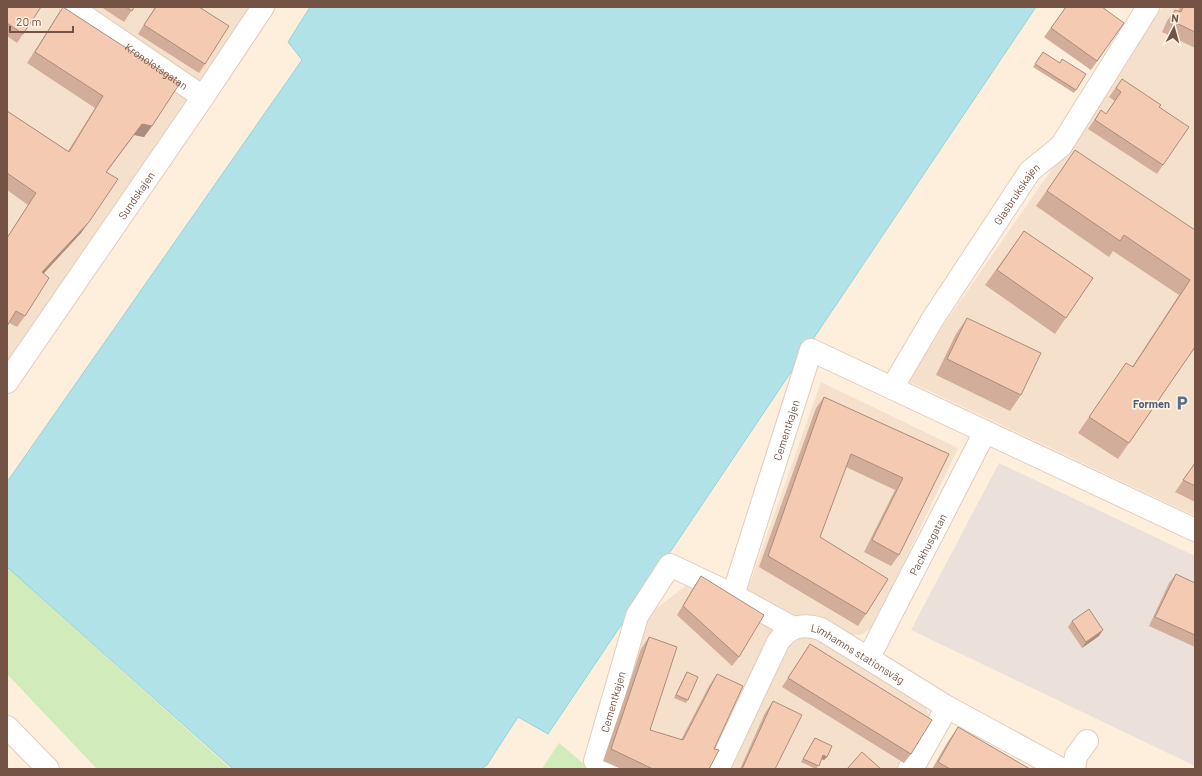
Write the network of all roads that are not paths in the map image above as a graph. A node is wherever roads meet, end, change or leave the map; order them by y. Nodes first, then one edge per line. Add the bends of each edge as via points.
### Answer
1 (71, 7) edge
2 (263, 7) edge
3 (1148, 7) edge
4 (203, 97) junction
5 (1060, 146) junction
6 (1080, 159) edge
7 (7, 382) edge
8 (892, 388) junction
9 (985, 432) junction
10 (1195, 530) edge
11 (734, 595) junction
12 (793, 628) junction
13 (869, 657) junction
14 (947, 707) junction
15 (7, 728) edge
16 (1087, 742) dead end
17 (38, 766) edge
18 (608, 769) edge
19 (718, 769) edge
20 (909, 769) edge
21 (1061, 769) edge
22 (1074, 769) edge

1 - 4 street, Kronolotsgatan
2 - 4 street, Sundskajen
3 - 5 street, Glasbrukskajen
4 - 7 street, Sundskajen
5 - 6 street
5 - 8 street, Glasbrukskajen via 1030,171 932,320
8 - 9 street
8 - 11 street, Cementkajen via 811,350
9 - 10 street
9 - 13 street, Packhusgatan
11 - 12 street, Cementkajen
11 - 18 street, Cementkajen via 670,565 637,616 595,761
12 - 13 street, Limhamns stationsväg via 801,625 821,629
12 - 19 street, Limhamns stationsväg via 778,642
13 - 14 street, Limhamns stationsväg
14 - 20 street via 916,762
14 - 21 street, Limhamns stationsväg
15 - 17 street
16 - 22 street via 1076,756

